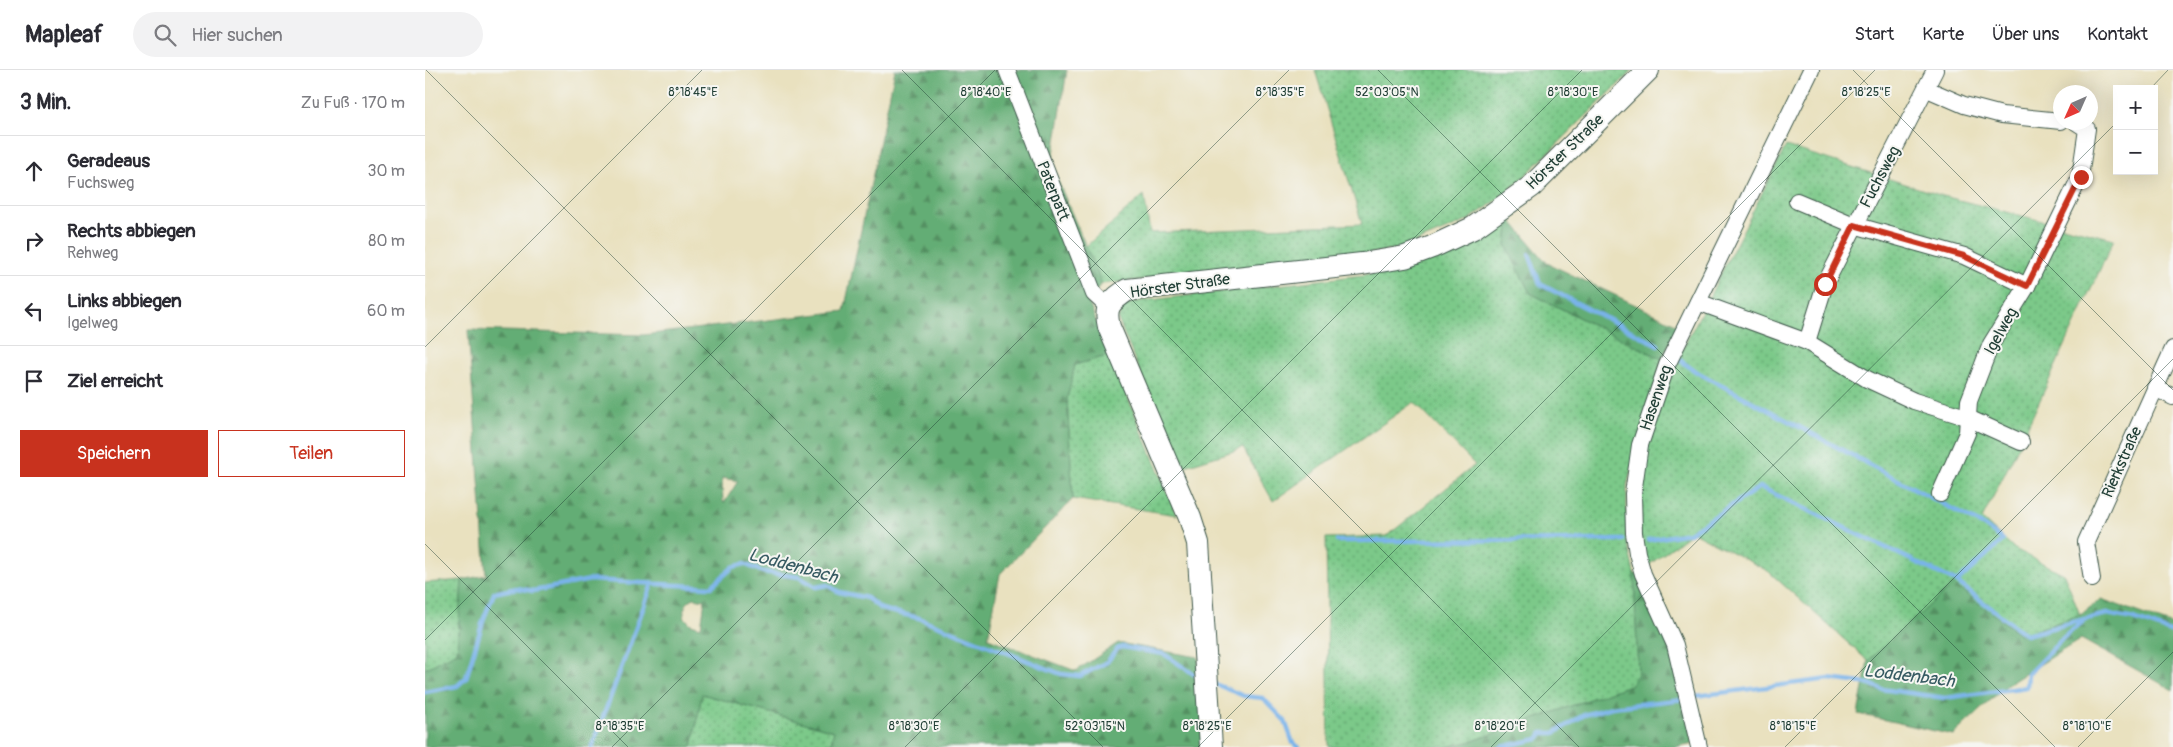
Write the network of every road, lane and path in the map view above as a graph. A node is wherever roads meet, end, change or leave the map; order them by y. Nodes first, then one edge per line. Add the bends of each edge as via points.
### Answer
1 (1007, 70) edge
2 (1649, 70) edge
3 (1811, 70) edge
4 (1935, 70) edge
5 (1927, 88) junction
6 (2053, 120) edge
7 (2087, 130) edge
8 (1797, 201) dead end
9 (1854, 225) junction
10 (2027, 286) junction
11 (1698, 302) junction
12 (1108, 307) junction
13 (1807, 342) junction
14 (2173, 348) edge
15 (2155, 388) junction
16 (2173, 397) edge
17 (1966, 417) junction
18 (2021, 442) dead end
19 (1940, 494) dead end
20 (2091, 579) dead end
21 (1211, 747) edge
22 (1699, 747) edge

1 - 12 street, Paterpatt via 1094,294
2 - 12 street, Hörster Straße via 1532,186 1473,228 1432,247 1405,257 1362,264 1127,290
3 - 11 street, Hasenweg
4 - 5 street, Fuchsweg
5 - 6 street via 1964,105 2001,115
5 - 9 street, Fuchsweg
7 - 10 street, Igelweg via 2081,177
8 - 9 street
9 - 10 street via 1964,256
9 - 13 street, Fuchsweg via 1825,284
10 - 17 street, Igelweg via 1991,344
11 - 13 street
11 - 22 street, Hasenweg via 1657,392 1640,445 1633,494 1637,553 1675,645
12 - 21 street, Hörster Straße via 1109,327 1198,543
13 - 17 street via 1867,379 1914,400
14 - 15 street, Rierkstraße
15 - 16 street
15 - 20 street, Rierkstraße via 2086,542
17 - 18 street
17 - 19 street, Igelweg via 1967,433

